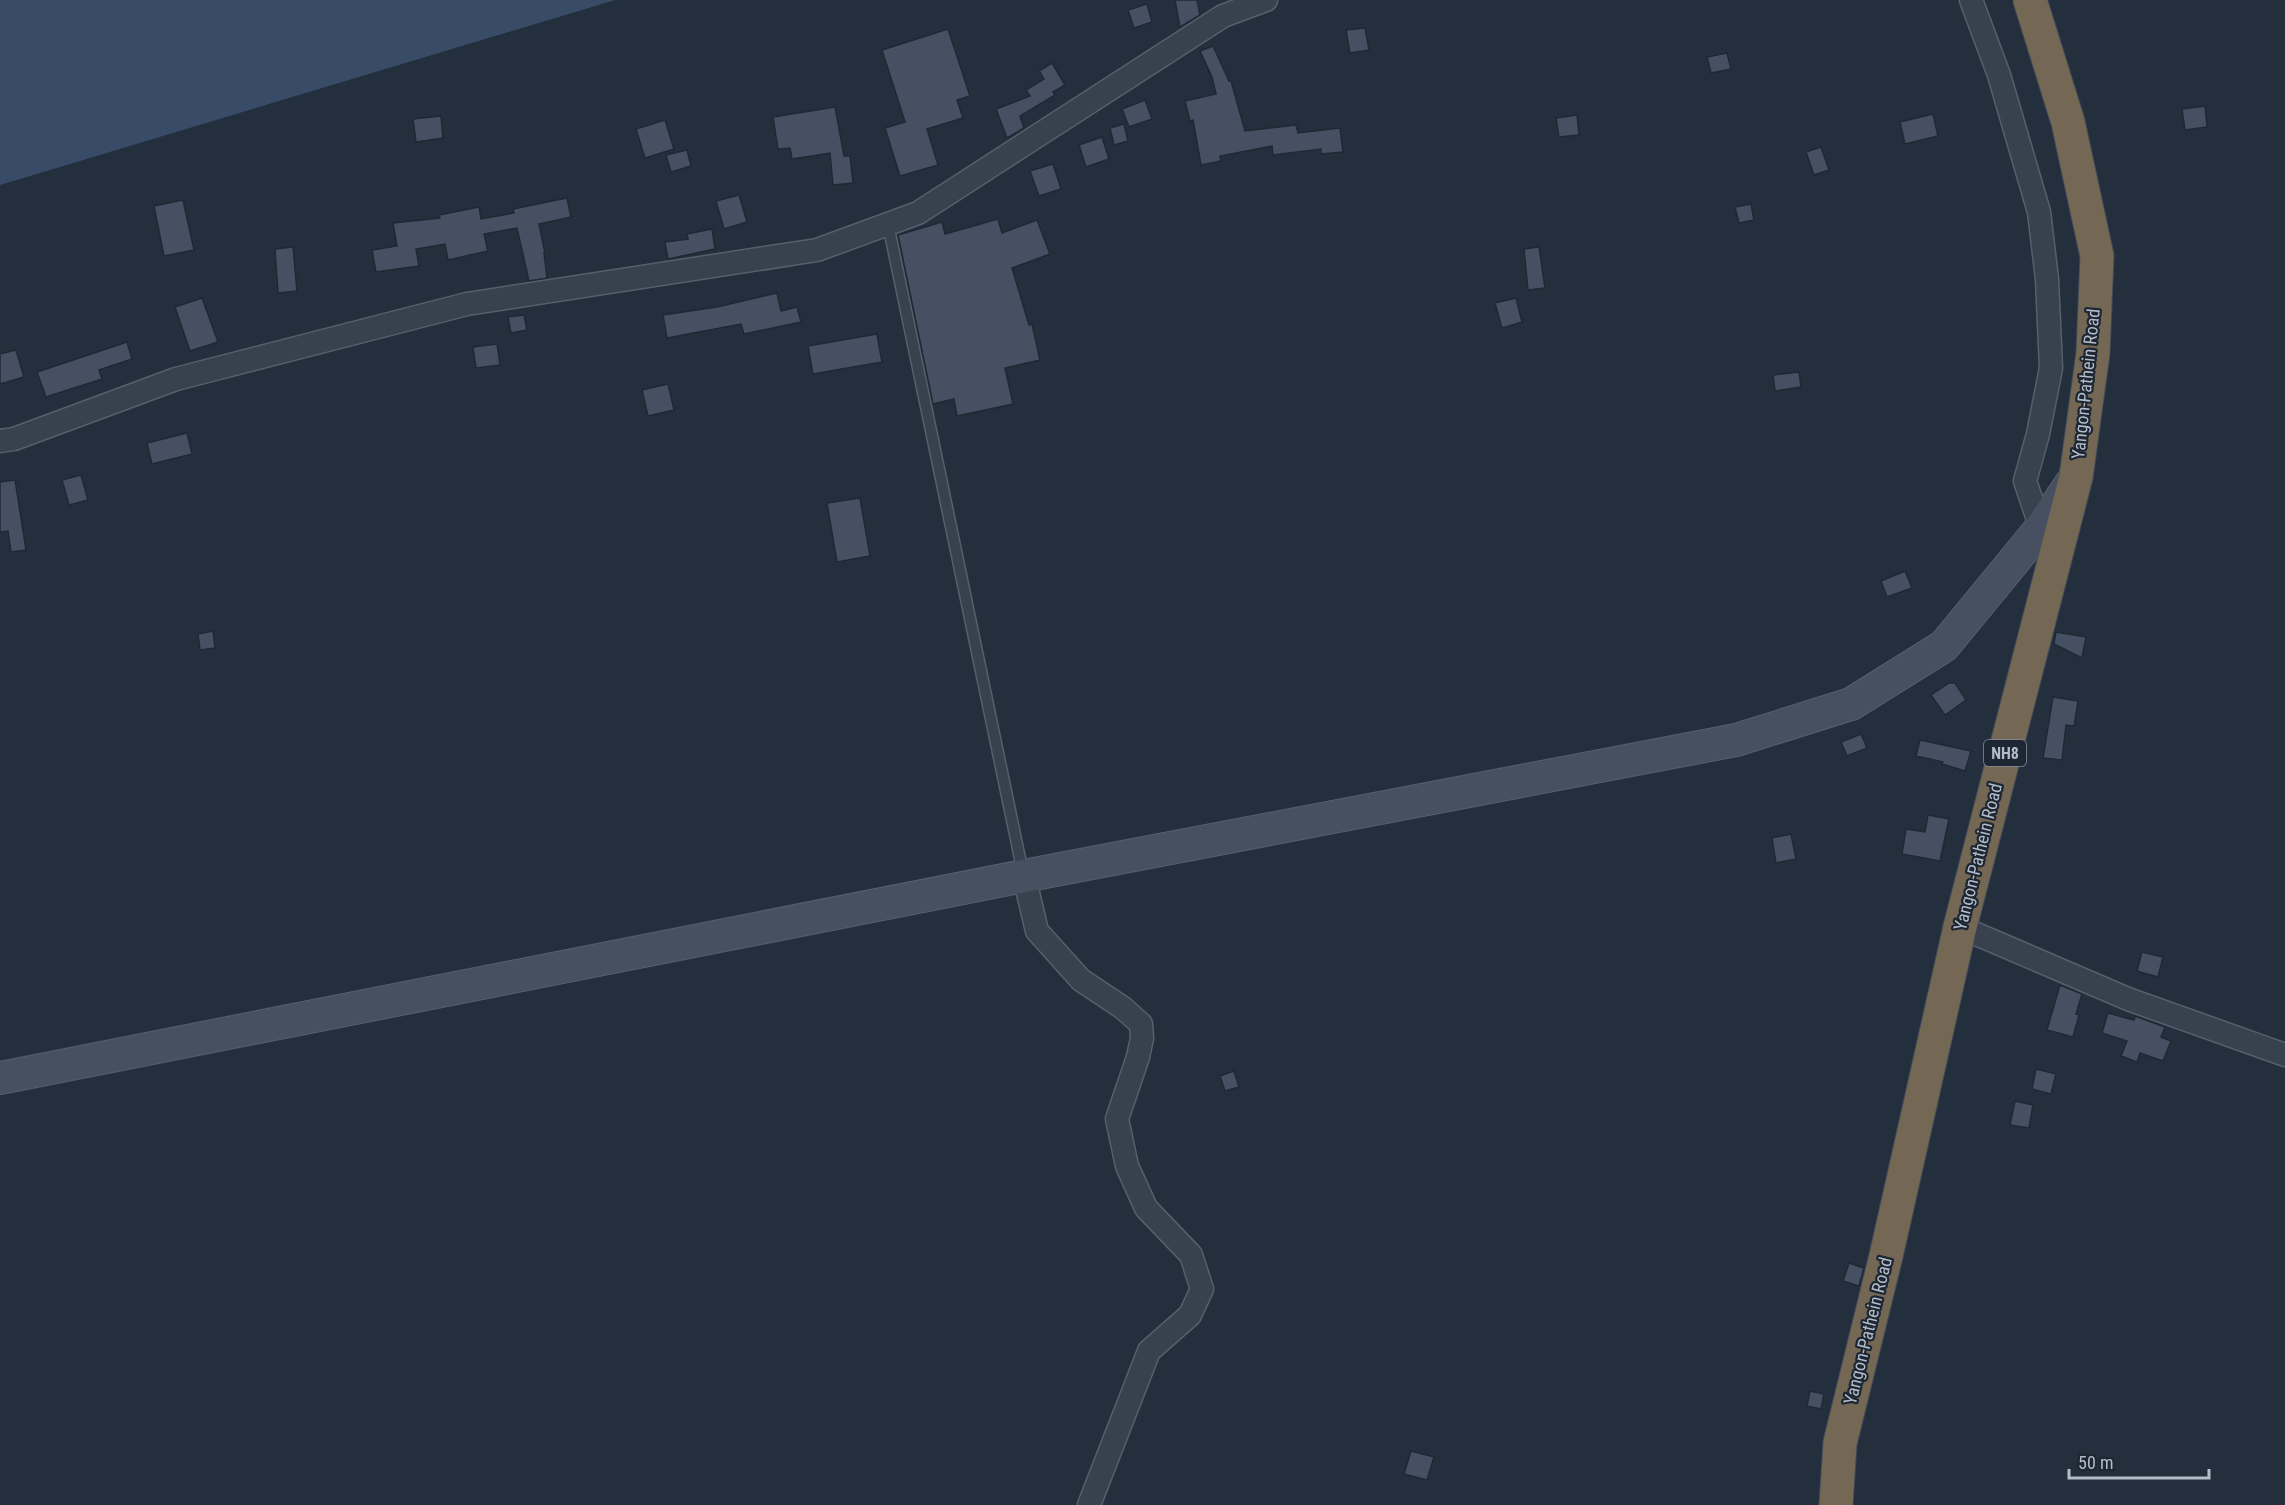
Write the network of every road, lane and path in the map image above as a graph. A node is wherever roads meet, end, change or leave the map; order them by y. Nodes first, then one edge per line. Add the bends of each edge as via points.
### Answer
1 (1266, 0) edge
2 (1971, 0) edge
3 (2030, 0) edge
4 (888, 224) junction
5 (0, 441) edge
6 (2076, 477) junction
7 (2041, 528) junction
8 (1024, 876) junction
9 (1960, 927) junction
10 (2285, 1055) edge
11 (0, 1078) edge
12 (1089, 1505) edge
13 (1836, 1505) edge

1 - 4 street via 1223,16 918,213
2 - 7 street via 1999,75 2039,212 2051,368 2025,481
3 - 6 highway, Yangon-Pathein Road / NH8 via 2068,123 2097,256 2093,353
4 - 5 street via 817,250 467,304 176,379
4 - 8 lane
6 - 7 street
6 - 9 highway, Yangon-Pathein Road / NH8
7 - 8 street via 1944,646 1851,704 1736,740
8 - 11 street
8 - 12 street via 1037,931 1081,980 1141,1024 1138,1057 1116,1119 1127,1166 1146,1208 1191,1255 1202,1289 1190,1315 1149,1351
9 - 10 street via 2128,999
9 - 13 highway, Yangon-Pathein Road / NH8 via 1840,1443

